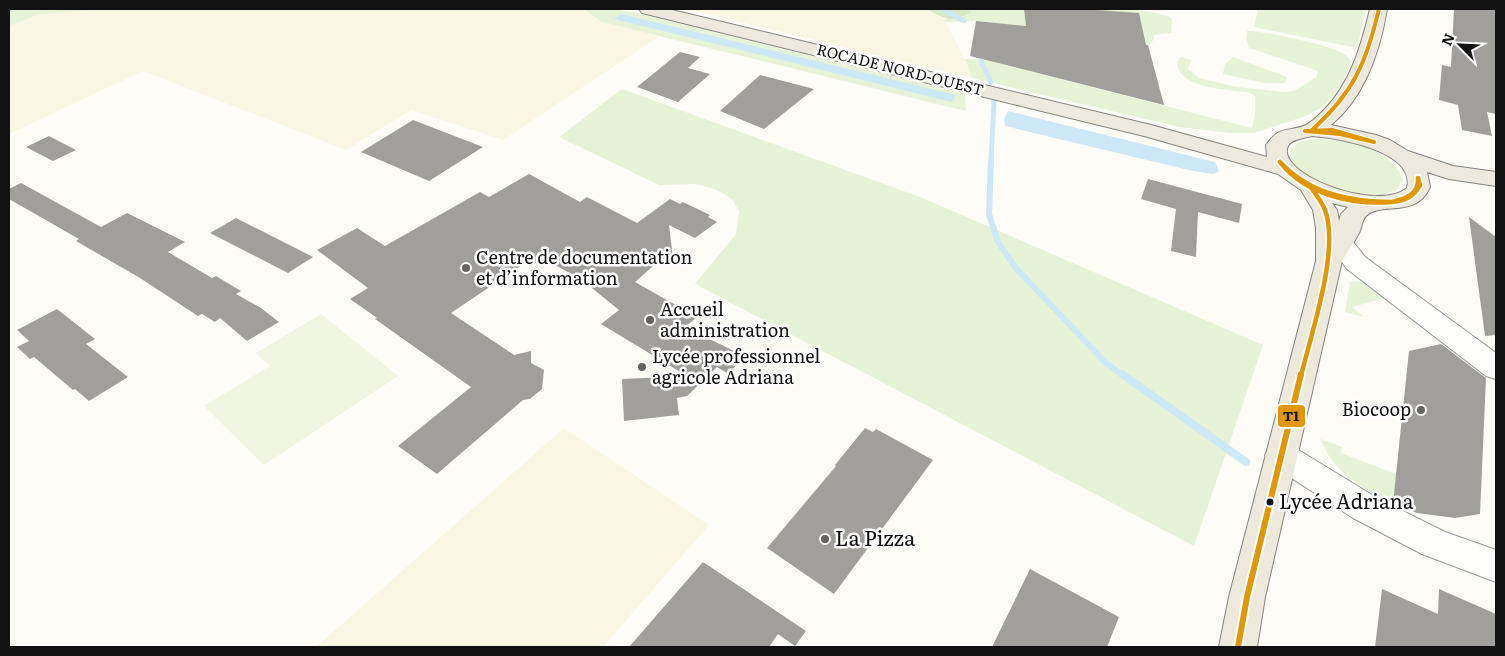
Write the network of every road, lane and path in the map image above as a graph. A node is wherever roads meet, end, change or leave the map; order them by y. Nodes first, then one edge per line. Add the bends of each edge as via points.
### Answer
1 (648, 9) edge
2 (1379, 9) edge
3 (1340, 106) junction
4 (1312, 130) junction
5 (1151, 131) junction
6 (1362, 138) junction
7 (1278, 142) junction
8 (1400, 156) junction
9 (1285, 168) junction
10 (1496, 179) edge
11 (1311, 187) junction
12 (1496, 192) edge
13 (1416, 193) junction
14 (1370, 203) junction
15 (1335, 253) junction
16 (1496, 368) edge
17 (1281, 456) junction
18 (1496, 566) edge
19 (1238, 647) edge

1 - 5 main road, ROCADE NORD-OUEST
2 - 3 main road via 1368,56 1358,79
3 - 4 main road
3 - 6 main road
4 - 6 main road via 1328,130
4 - 7 main road via 1285,135
5 - 7 main road, ROCADE NORD-OUEST
5 - 9 main road, ROCADE NORD-OUEST
6 - 8 main road
7 - 9 main road via 1275,150
8 - 10 main road via 1449,172
8 - 13 main road via 1418,176 1420,185
9 - 11 main road
11 - 14 main road
11 - 15 main road via 1325,210
12 - 13 main road via 1455,187
13 - 14 main road via 1405,200
14 - 15 main road via 1353,214 1348,232
15 - 16 street via 1356,263
15 - 17 main road
17 - 18 street via 1365,508 1434,544
17 - 19 main road

